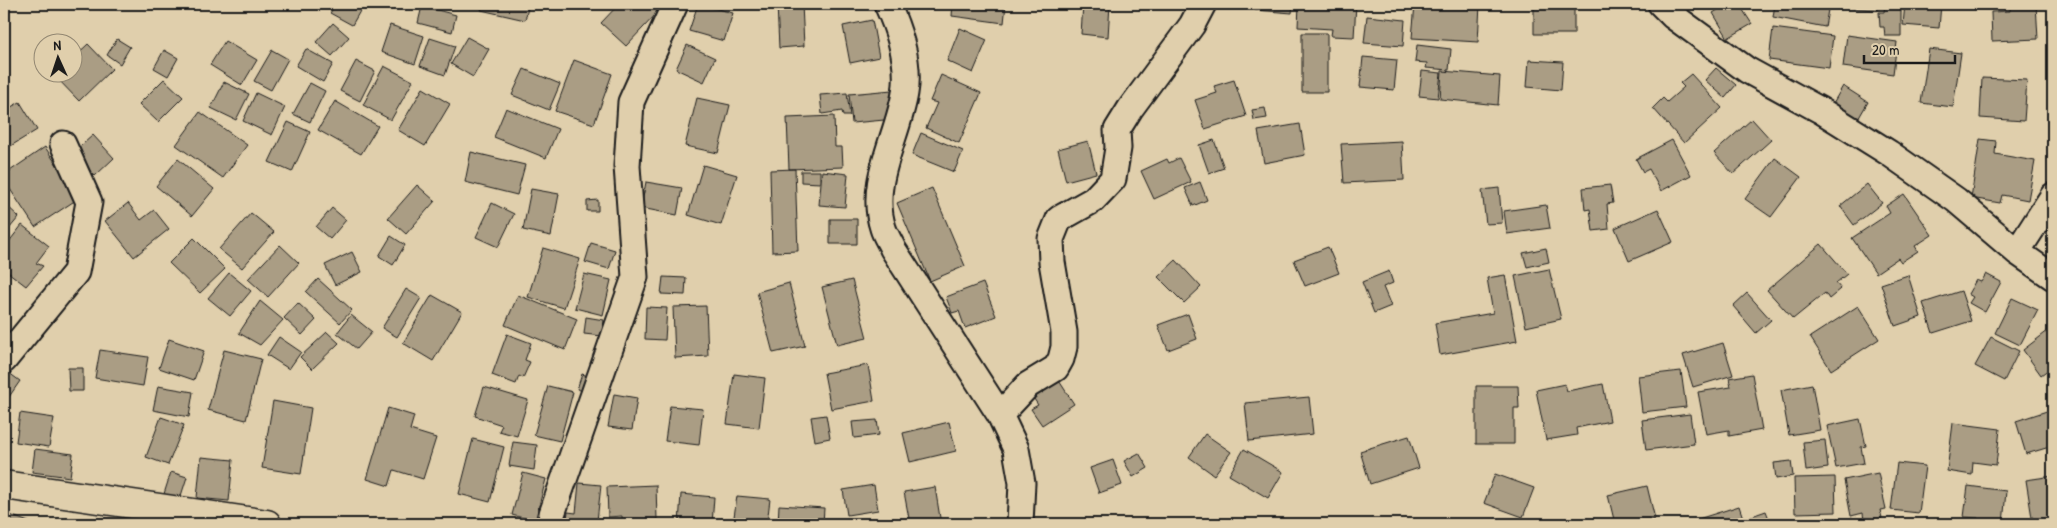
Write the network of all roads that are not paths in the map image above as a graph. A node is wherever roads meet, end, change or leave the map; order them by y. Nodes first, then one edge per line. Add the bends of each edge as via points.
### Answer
1 (675, 4) edge
2 (887, 4) edge
3 (1203, 4) edge
4 (1661, 4) edge
5 (63, 144) dead end
6 (2053, 196) edge
7 (2017, 252) junction
8 (2053, 277) edge
9 (4, 360) edge
10 (1000, 415) junction
11 (4, 485) edge
12 (267, 524) edge
13 (551, 524) edge
14 (1020, 524) edge

1 - 13 street via 631,102 628,166 635,277
2 - 10 street via 895,20 906,70 905,93 882,176 879,203 883,228 893,249
3 - 10 street via 1192,26 1117,130 1118,148 1112,179 1093,200 1059,219 1051,239 1064,332 1061,359 1056,368 1028,385
4 - 7 street via 1747,70 1889,153 1956,200
5 - 9 street via 89,202 76,272
6 - 7 street
7 - 8 street
10 - 14 street via 1016,449 1022,483
11 - 12 street

